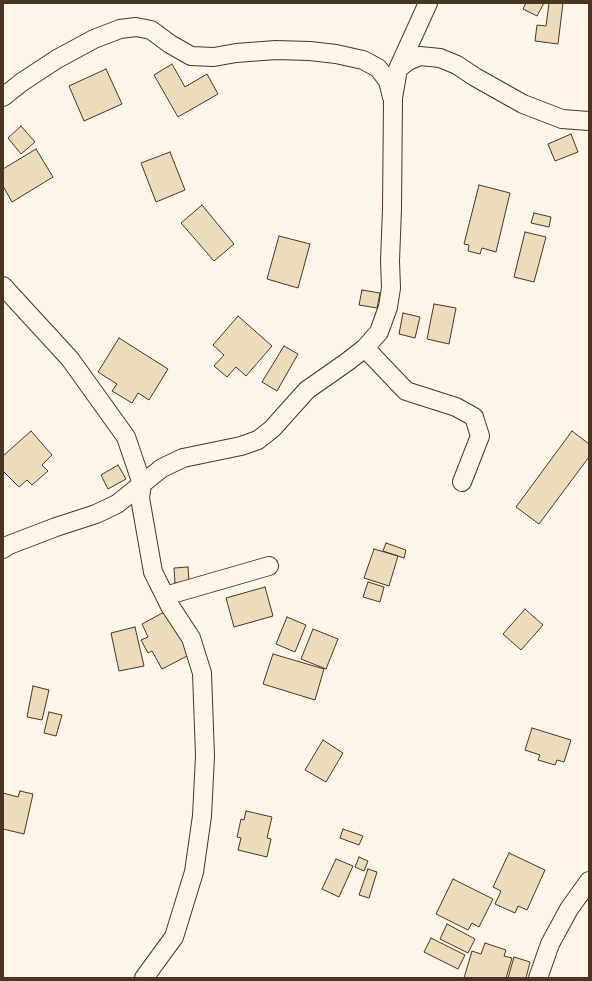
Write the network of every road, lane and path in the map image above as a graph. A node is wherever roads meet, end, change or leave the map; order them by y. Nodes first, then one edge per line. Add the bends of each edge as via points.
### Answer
1 (428, 3) edge
2 (398, 69) junction
3 (3, 97) edge
4 (392, 98) junction
5 (589, 121) edge
6 (3, 286) edge
7 (365, 348) junction
8 (462, 482) dead end
9 (142, 484) junction
10 (3, 549) edge
11 (269, 566) dead end
12 (165, 596) junction
13 (589, 881) edge
14 (144, 978) edge
15 (538, 978) edge

1 - 2 street
2 - 4 street
2 - 5 street via 420,56 440,58 457,65 523,104 562,119
3 - 4 street via 56,59 94,39 120,29 136,27 151,30 191,56 214,57 276,50 336,54 363,60 378,68 388,80
4 - 7 street via 391,288 388,307 379,332
6 - 9 street via 70,359 126,437
7 - 8 street via 406,391 456,407 474,417 480,436
7 - 9 street via 307,390 272,429 258,440 242,446 183,458 162,468
9 - 10 street via 117,504 96,514
9 - 12 street via 140,498 152,572
11 - 12 street
12 - 14 street via 191,638 202,673 205,756 202,816 194,872 174,937
13 - 15 street via 569,909 550,944

